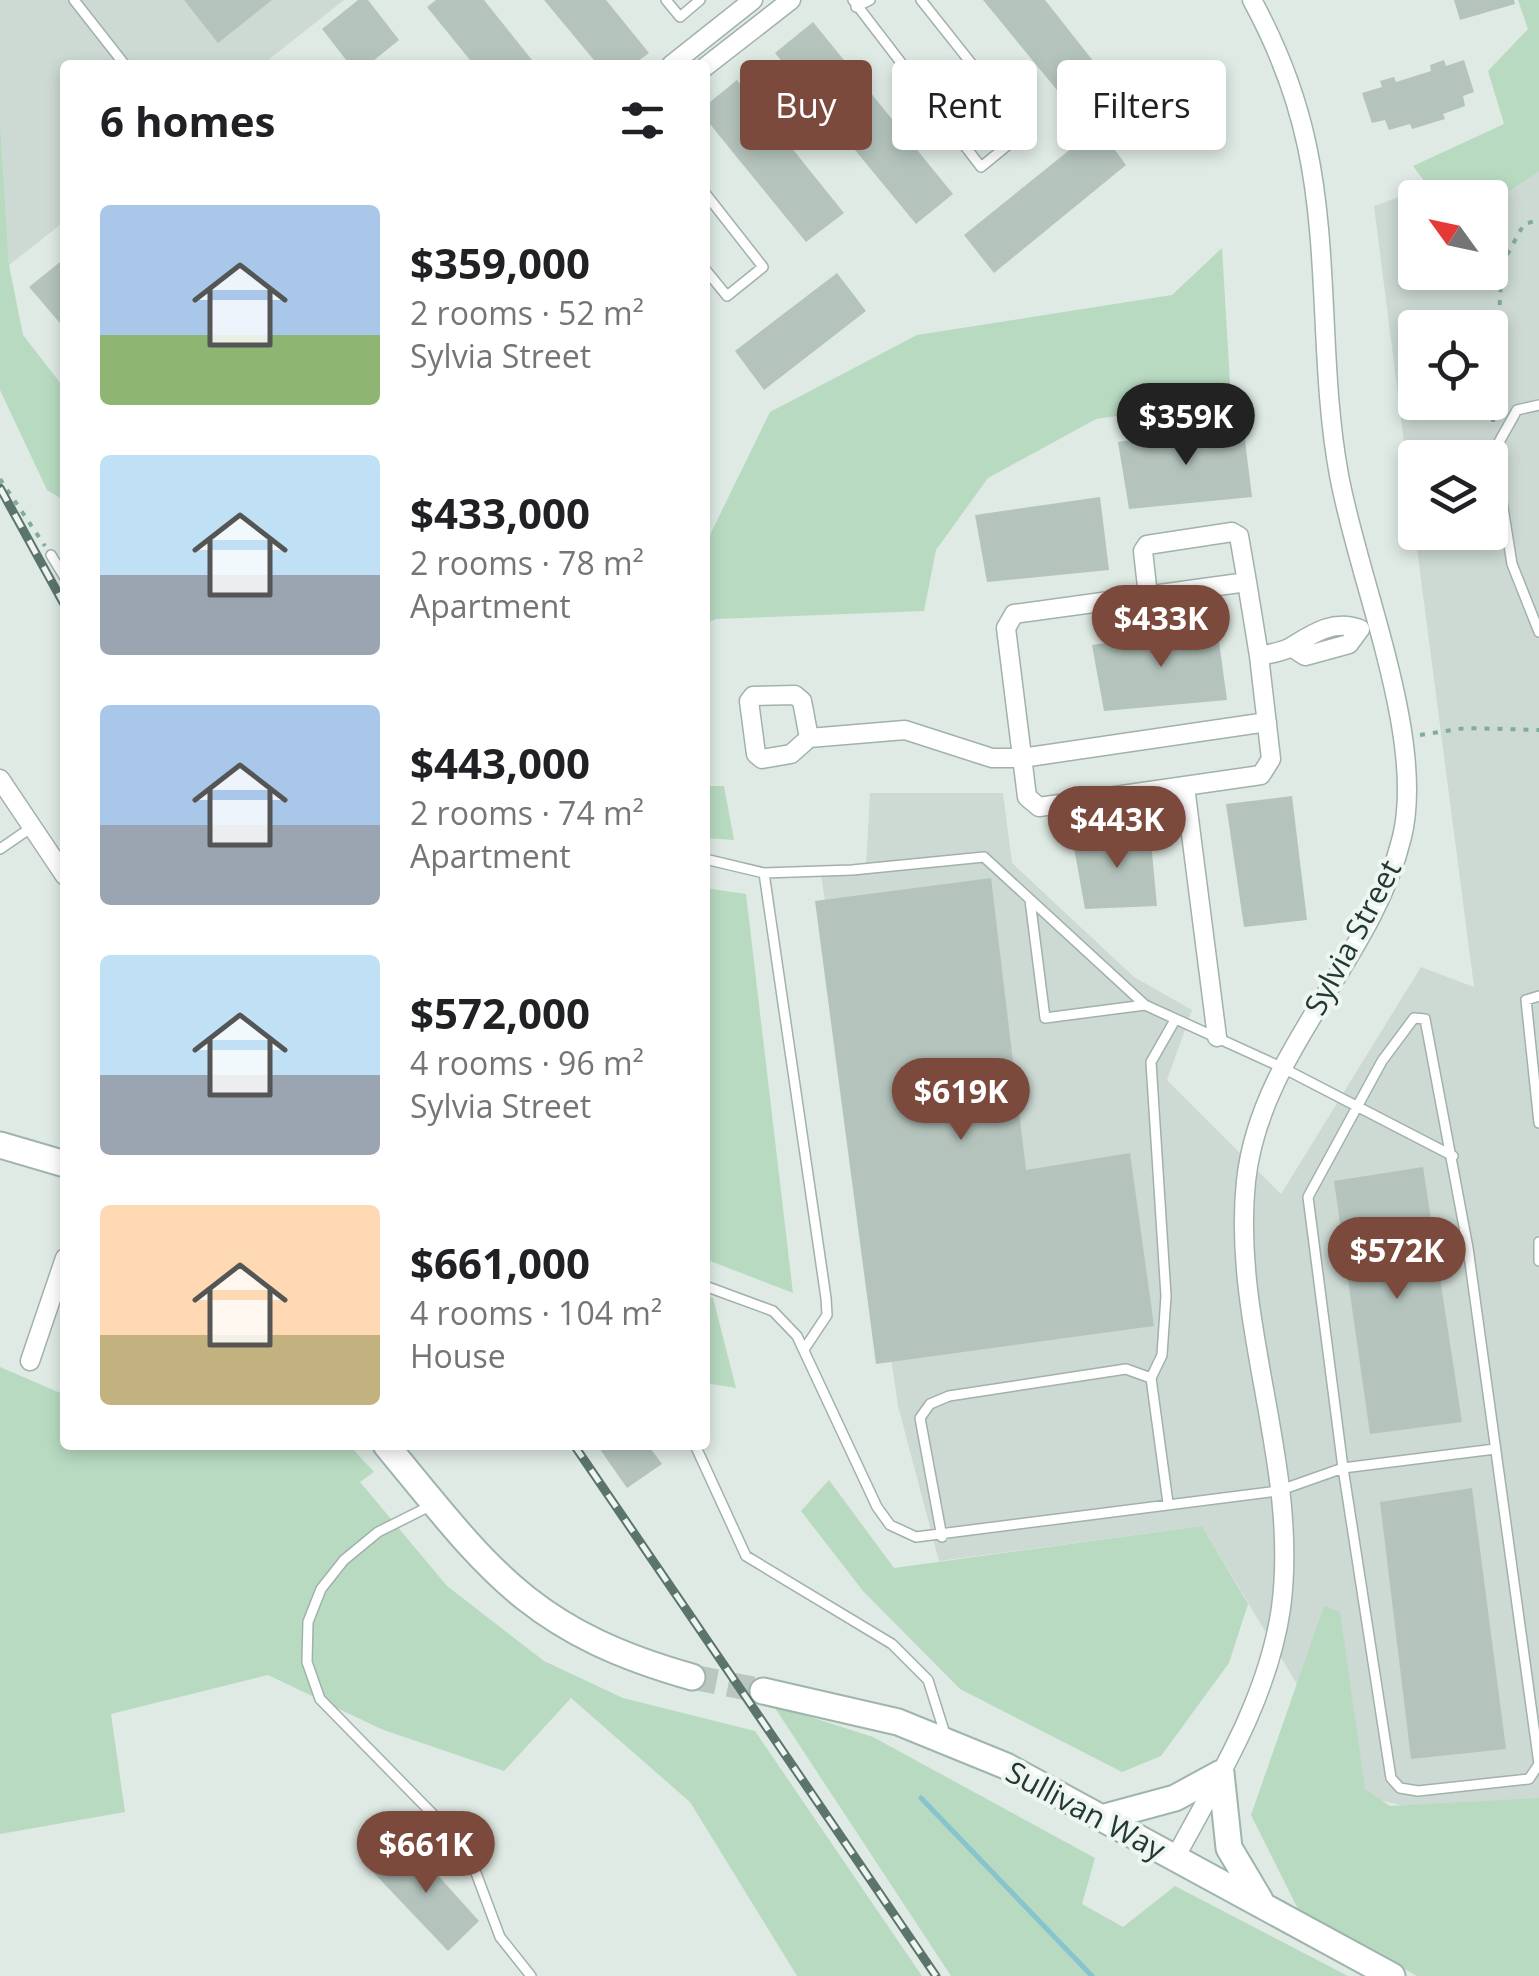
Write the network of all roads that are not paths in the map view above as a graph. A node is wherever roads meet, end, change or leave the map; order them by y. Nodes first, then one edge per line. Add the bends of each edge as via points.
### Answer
1 (74, 0) edge
2 (666, 0) edge
3 (700, 0) edge
4 (791, 0) edge
5 (870, 0) edge
6 (921, 0) edge
7 (1252, 0) edge
8 (742, 3) edge
9 (855, 4) edge
10 (755, 26) junction
11 (121, 60) edge
12 (678, 60) edge
13 (710, 64) edge
14 (710, 200) edge
15 (710, 275) edge
16 (1539, 405) edge
17 (52, 555) road end
18 (60, 569) edge
19 (1246, 582) junction
20 (1148, 596) junction
21 (1367, 627) junction
22 (1539, 632) edge
23 (1258, 656) junction
24 (1267, 722) junction
25 (809, 738) dead end
26 (1022, 758) junction
27 (2, 786) edge
28 (1185, 786) junction
29 (32, 827) junction
30 (0, 849) edge
31 (710, 860) edge
32 (60, 869) edge
33 (764, 873) junction
34 (1030, 900) junction
35 (1539, 996) edge
36 (1146, 1006) junction
37 (1175, 1020) junction
38 (1217, 1037) junction
39 (1281, 1067) junction
40 (1356, 1106) junction
41 (1539, 1123) edge
42 (0, 1145) edge
43 (1453, 1156) junction
44 (60, 1163) edge
45 (1539, 1242) edge
46 (1539, 1261) edge
47 (60, 1273) edge
48 (710, 1288) edge
49 (804, 1348) junction
50 (30, 1361) dead end
51 (1151, 1378) junction
52 (1496, 1449) junction
53 (390, 1450) edge
54 (697, 1450) edge
55 (1343, 1468) junction
56 (1278, 1490) junction
57 (434, 1504) junction
58 (1168, 1504) junction
59 (942, 1537) junction
60 (692, 1677) tunnel mouth
61 (762, 1691) tunnel mouth
62 (947, 1740) junction
63 (1221, 1773) junction
64 (1101, 1818) junction
65 (1175, 1858) junction
66 (1266, 1907) junction
67 (531, 1976) edge
68 (1392, 1976) edge

1 - 11 lane
2 - 3 lane via 680,18
4 - 10 street
5 - 9 lane
6 - 9 lane via 1026,131 980,167
7 - 21 street, Sylvia Street via 1288,78 1308,148 1336,456
8 - 10 lane
8 - 12 street
10 - 13 street
14 - 15 lane via 763,267 727,296
16 - 22 lane via 1517,410 1494,451 1512,564
17 - 18 lane
19 - 20 street
19 - 20 street via 1239,536 1232,532 1147,545
19 - 23 street
20 - 26 street via 1008,619
21 - 23 street via 1349,644 1305,656 1291,647
21 - 39 street, Sylvia Street via 1403,731 1408,793 1396,859 1372,914
23 - 24 street
24 - 26 street
24 - 28 street via 1271,758 1261,776
25 - 26 street via 904,730 992,758
26 - 28 street via 1027,797 1040,807
27 - 29 street
28 - 38 street
29 - 30 lane
29 - 32 street
31 - 33 lane
33 - 34 lane via 984,857
33 - 49 lane via 826,1298 827,1315
34 - 36 lane
34 - 36 lane via 1045,1018
35 - 41 lane via 1526,1000
36 - 37 lane
37 - 38 lane
37 - 51 lane via 1152,1062 1166,1296 1162,1355
38 - 39 lane
39 - 40 lane
39 - 56 street, Sylvia Street via 1253,1144 1244,1226
40 - 43 lane
40 - 43 lane via 1406,1024 1425,1019
40 - 55 lane via 1308,1197
42 - 44 main road
43 - 52 lane
45 - 46 lane
47 - 50 street
48 - 49 lane via 774,1311
49 - 59 lane via 862,1480 890,1526 916,1537
51 - 58 lane
51 - 59 lane via 1126,1369 930,1404 920,1418
52 - 55 lane
52 - 55 lane via 1539,1764 1528,1779 1418,1791 1400,1788 1391,1778
53 - 57 main road
54 - 62 lane via 746,1556 892,1644 928,1680
55 - 56 lane
56 - 58 lane
56 - 63 street, Sylvia Street via 1284,1565 1273,1648
57 - 60 main road via 481,1560 544,1615 622,1656
57 - 67 lane via 378,1532 344,1560 308,1622 308,1662 320,1698 467,1848 500,1936
58 - 59 lane
61 - 62 main road, Sullivan Way via 848,1708
62 - 64 main road, Sullivan Way
63 - 64 main road via 1174,1798
63 - 65 street, Sylvia Street
63 - 66 main road via 1232,1858
64 - 65 main road, Sullivan Way
65 - 66 main road, Sullivan Way
66 - 68 main road, Sullivan Way

